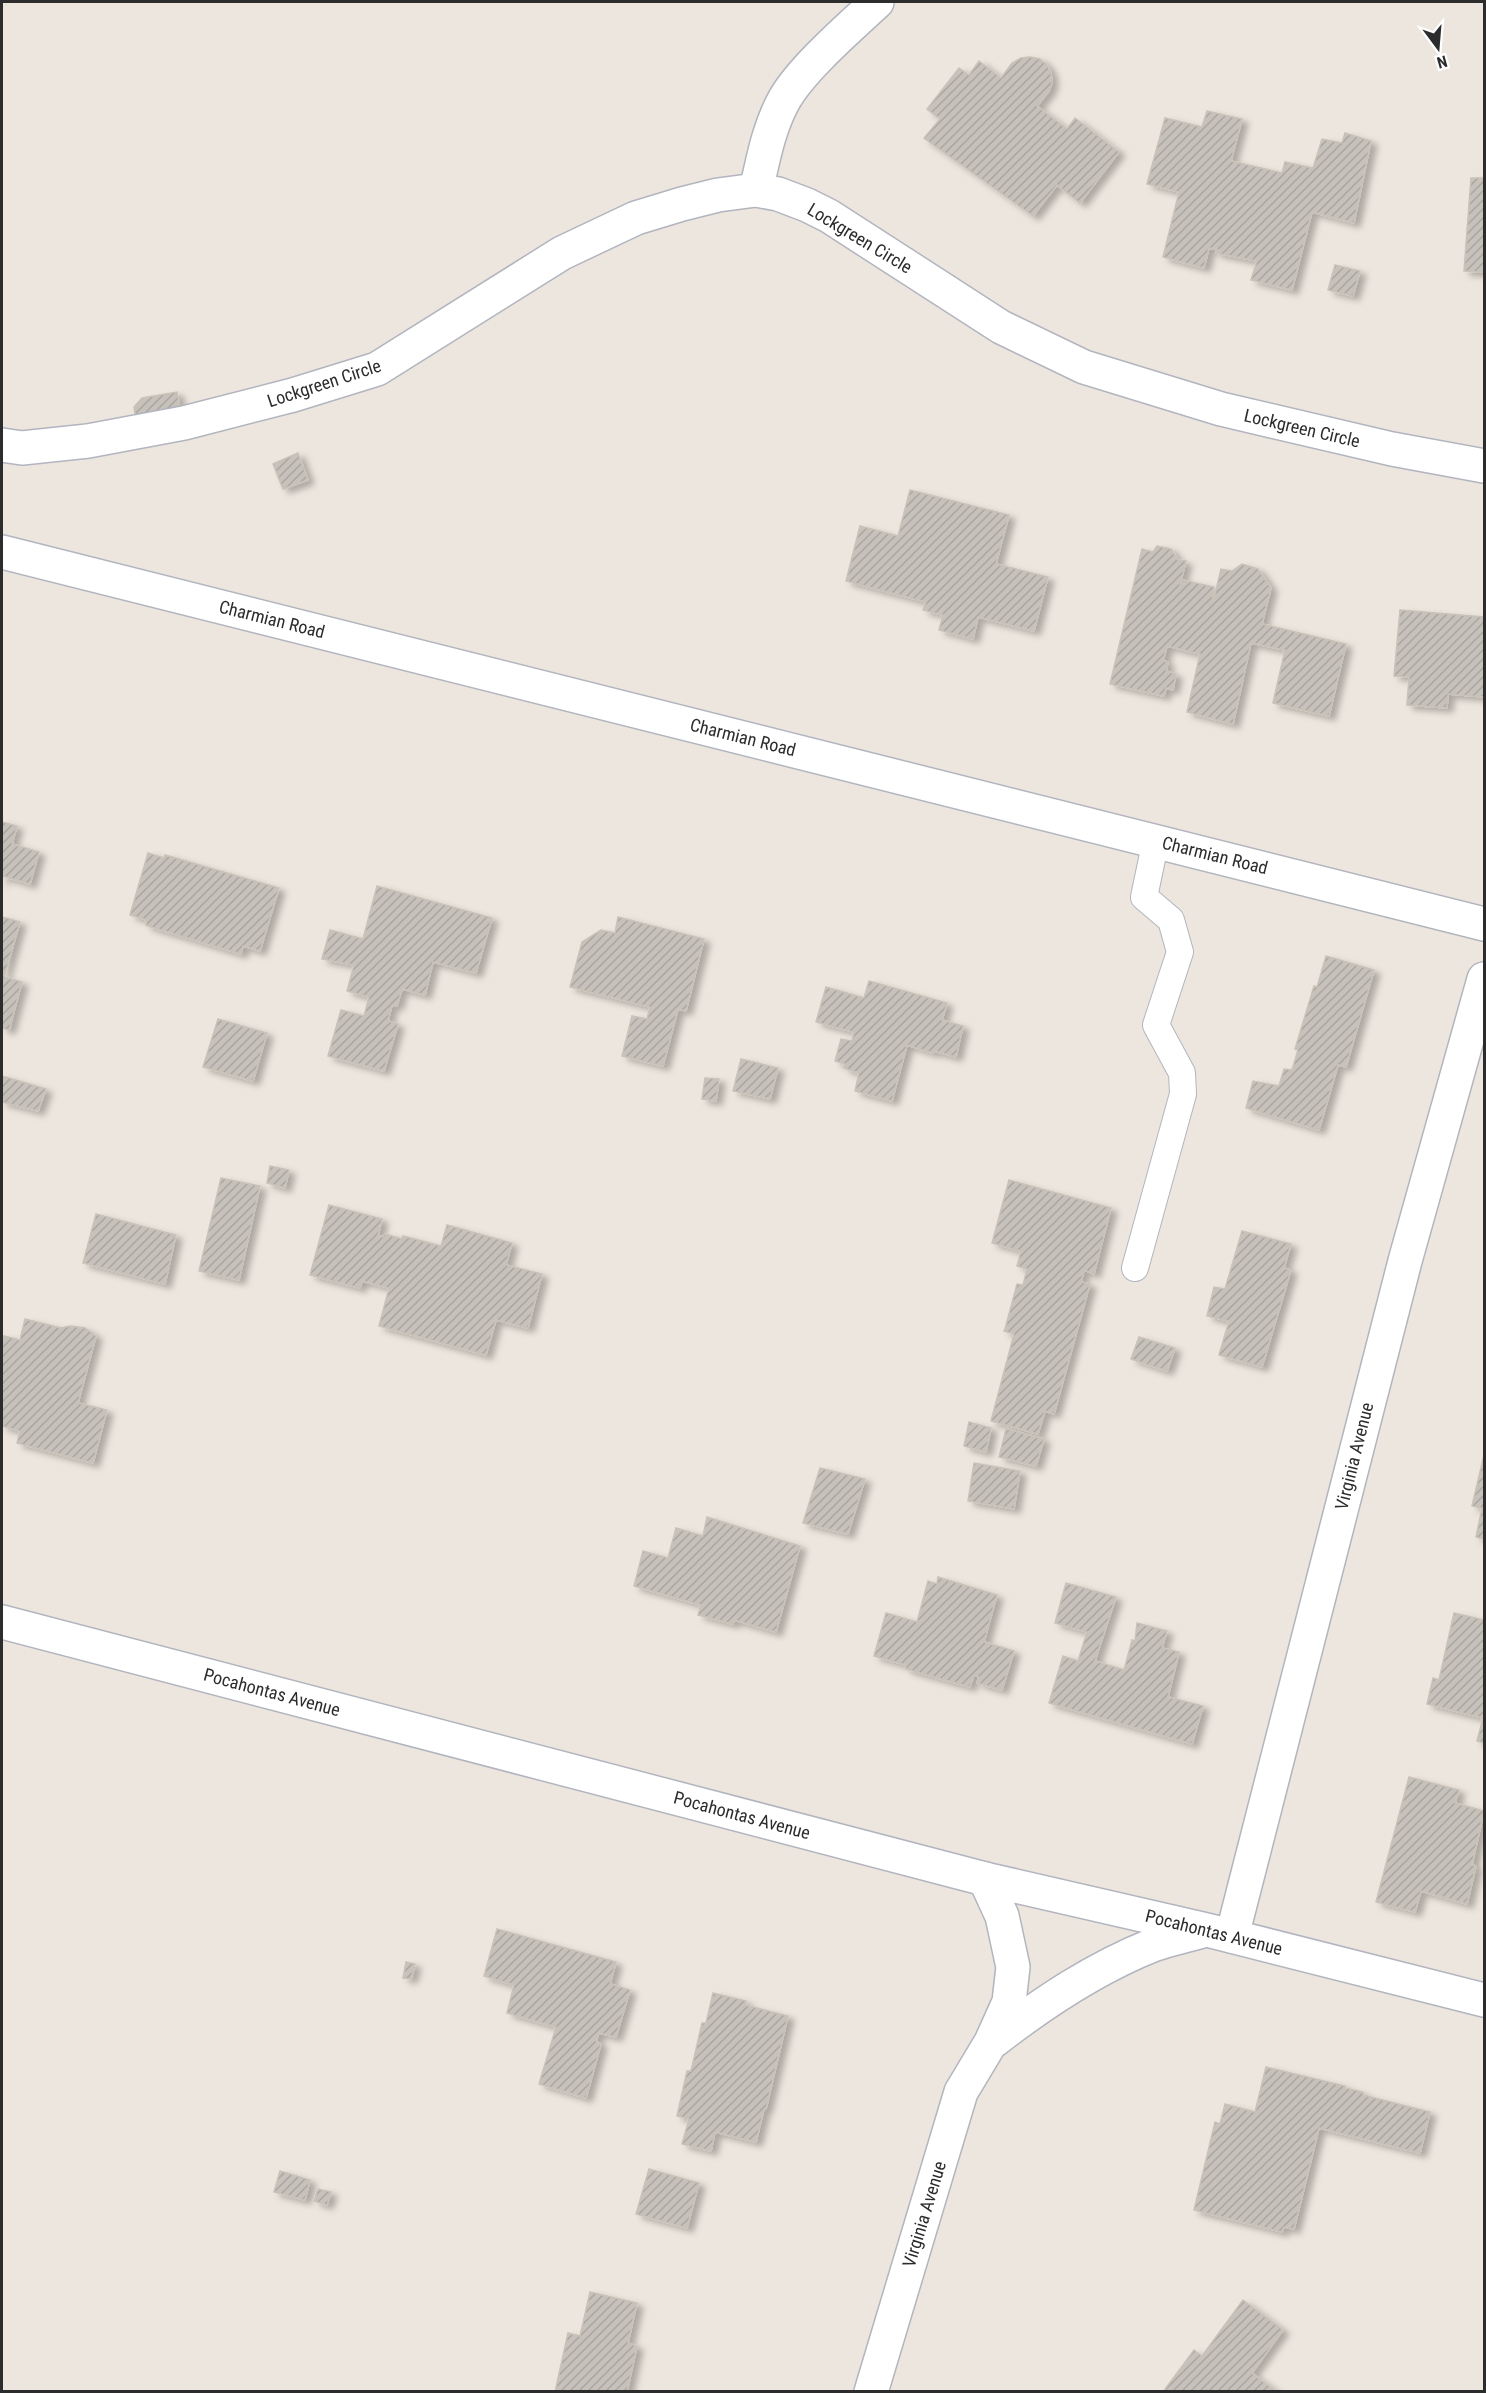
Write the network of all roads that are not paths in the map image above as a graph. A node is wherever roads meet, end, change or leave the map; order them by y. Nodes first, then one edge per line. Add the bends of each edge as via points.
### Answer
1 (877, 2) edge
2 (756, 190) junction
3 (2, 445) edge
4 (1485, 466) edge
5 (2, 552) edge
6 (1156, 840) junction
7 (1485, 924) edge
8 (1485, 979) edge
9 (1135, 1268) dead end
10 (2, 1622) edge
11 (985, 1879) junction
12 (1219, 1933) junction
13 (1485, 2000) edge
14 (991, 2042) junction
15 (871, 2391) edge

1 - 2 street via 803,75 783,101 769,135
2 - 3 street, Lockgreen Circle via 718,195 636,218 562,253 377,369 184,423 88,441 22,448
2 - 4 street, Lockgreen Circle via 778,194 829,216 1001,327 1084,367 1221,409 1392,449
5 - 6 street, Charmian Road
6 - 7 street, Charmian Road
6 - 9 lane via 1144,897 1171,920 1180,952 1156,1025 1182,1073 1183,1094
8 - 12 street, Virginia Avenue
10 - 11 street, Pocahontas Avenue
11 - 12 street, Pocahontas Avenue
11 - 14 street, Virginia Avenue via 1002,1916 1013,1967 1009,2002
12 - 13 street, Pocahontas Avenue
12 - 14 street, Virginia Avenue via 1155,1944 1107,1966 1049,1999
14 - 15 street, Virginia Avenue via 961,2092

